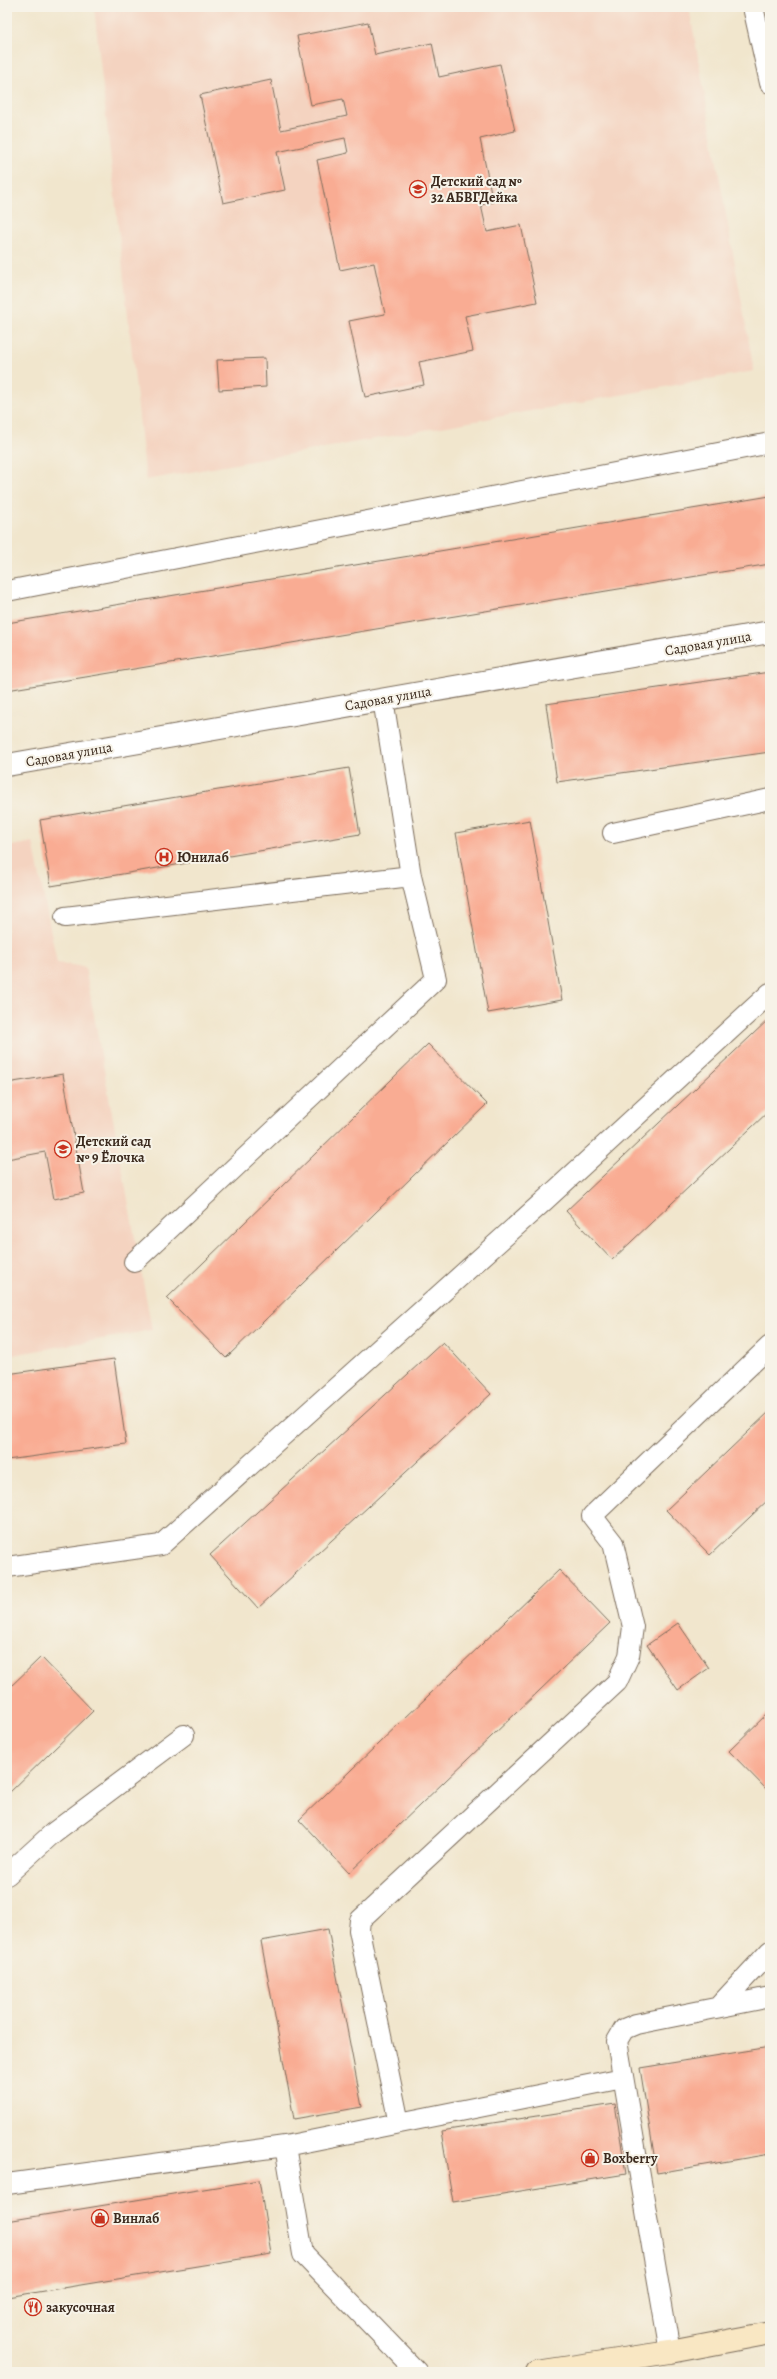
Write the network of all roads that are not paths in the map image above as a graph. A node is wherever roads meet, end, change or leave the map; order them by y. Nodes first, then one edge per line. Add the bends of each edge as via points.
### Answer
1 (753, 7) edge
2 (770, 82) edge
3 (770, 444) edge
4 (7, 591) edge
5 (770, 632) edge
6 (383, 699) junction
7 (7, 765) edge
8 (770, 799) edge
9 (613, 833) dead end
10 (411, 876) junction
11 (65, 917) dead end
12 (770, 993) edge
13 (134, 1262) dead end
14 (770, 1346) edge
15 (7, 1567) edge
16 (184, 1735) dead end
17 (7, 1875) edge
18 (770, 1951) edge
19 (770, 1997) edge
20 (718, 2007) junction
21 (623, 2078) junction
22 (399, 2123) junction
23 (285, 2146) junction
24 (7, 2184) edge
25 (770, 2333) edge
26 (670, 2352) junction
27 (417, 2372) edge
28 (537, 2372) edge

1 - 2 lane
3 - 4 lane
5 - 6 street, Садовая улица
6 - 7 street, Садовая улица
6 - 10 lane
8 - 9 lane
10 - 11 lane
10 - 13 lane via 436,979
12 - 15 lane via 544,1201 161,1545
14 - 22 lane via 592,1516 612,1543 633,1627 629,1656 617,1682 360,1920 359,1930
16 - 17 lane via 53,1833
18 - 20 lane
19 - 20 lane
20 - 21 lane via 636,2024 624,2029 617,2041
21 - 22 lane
21 - 26 lane
22 - 23 lane
23 - 24 lane
23 - 27 lane via 303,2254
25 - 26 main road
26 - 28 main road

